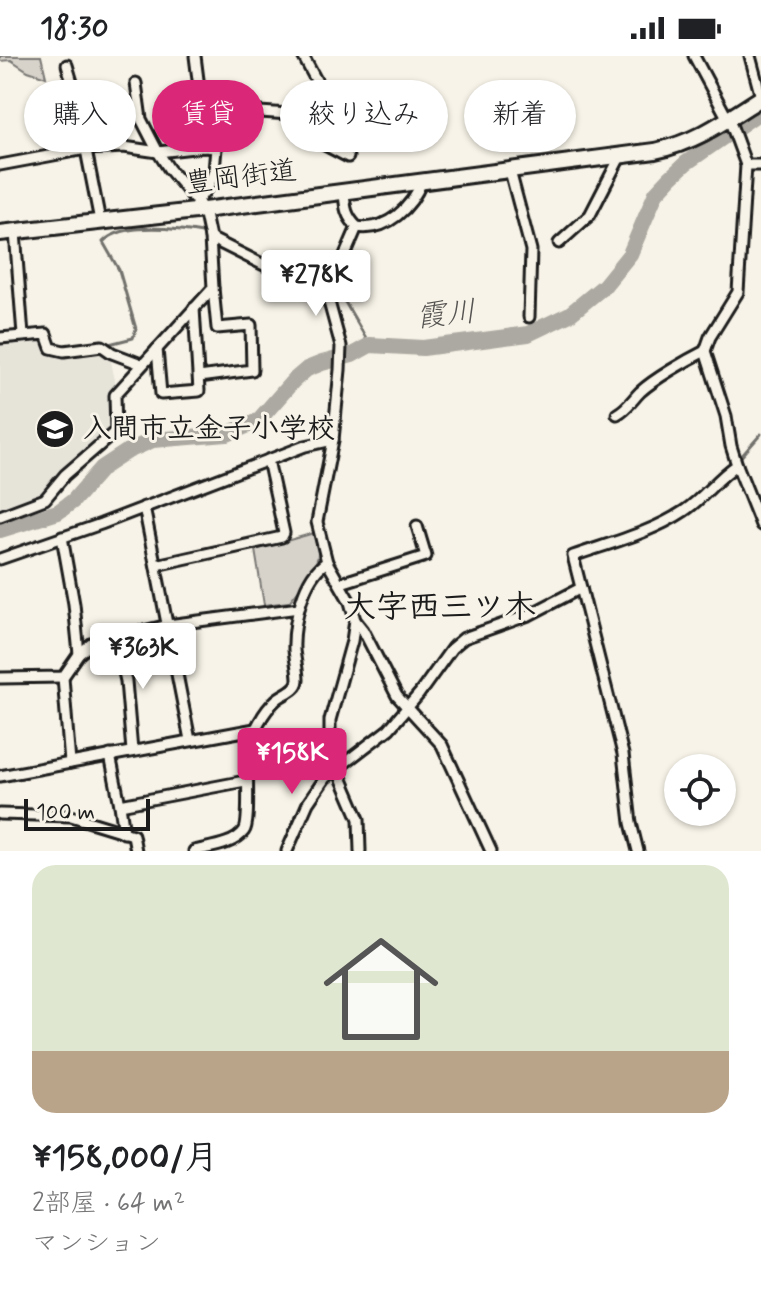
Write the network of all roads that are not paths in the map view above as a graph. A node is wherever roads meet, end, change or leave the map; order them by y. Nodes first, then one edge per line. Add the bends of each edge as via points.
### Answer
1 (195, 56) edge
2 (303, 56) edge
3 (694, 56) edge
4 (750, 56) edge
5 (67, 65) dead end
6 (71, 80) edge
7 (198, 80) edge
8 (316, 80) edge
9 (136, 83) dead end
10 (761, 98) edge
11 (729, 124) junction
12 (152, 140) edge
13 (70, 152) edge
14 (87, 152) edge
15 (158, 152) edge
16 (216, 152) edge
17 (338, 152) edge
18 (621, 155) junction
19 (348, 157) dead end
20 (0, 165) edge
21 (746, 165) junction
22 (761, 165) edge
23 (510, 171) junction
24 (422, 181) junction
25 (344, 192) junction
26 (200, 206) junction
27 (100, 221) junction
28 (357, 227) junction
29 (7, 232) edge
30 (210, 238) junction
31 (559, 243) dead end
32 (331, 287) junction
33 (213, 288) junction
34 (194, 308) junction
35 (529, 317) dead end
36 (23, 335) junction
37 (0, 338) edge
38 (157, 349) junction
39 (705, 351) junction
40 (141, 364) junction
41 (199, 377) junction
42 (617, 414) dead end
43 (333, 440) junction
44 (268, 460) junction
45 (737, 465) junction
46 (757, 502) edge
47 (144, 507) junction
48 (0, 516) edge
49 (761, 525) edge
50 (417, 526) dead end
51 (62, 537) junction
52 (0, 559) edge
53 (327, 562) junction
54 (156, 565) junction
55 (341, 583) junction
56 (581, 588) junction
57 (299, 608) junction
58 (355, 620) junction
59 (168, 625) junction
60 (116, 637) junction
61 (79, 654) junction
62 (63, 677) junction
63 (0, 678) edge
64 (407, 708) junction
65 (255, 729) junction
66 (190, 740) junction
67 (132, 751) junction
68 (110, 755) junction
69 (70, 763) junction
70 (337, 768) junction
71 (0, 776) edge
72 (245, 781) junction
73 (120, 805) junction
74 (0, 814) edge
75 (124, 833) junction
76 (136, 851) edge
77 (194, 851) edge
78 (287, 851) edge
79 (360, 851) edge
80 (491, 851) edge
81 (638, 851) edge

1 - 7 street
2 - 8 street
3 - 11 street
4 - 10 street
5 - 6 street
9 - 12 street via 141,119
10 - 11 main road, 豊岡街道
11 - 18 main road, 豊岡街道 via 682,145
11 - 21 street
13 - 20 street
14 - 27 street
15 - 26 street
16 - 26 street
17 - 19 street
18 - 23 main road, 豊岡街道
18 - 31 street via 590,215
21 - 22 street
21 - 39 street via 738,292
23 - 24 main road, 豊岡街道
23 - 35 street via 531,250
24 - 25 main road, 豊岡街道
24 - 28 street via 409,206 384,224
25 - 26 main road, 豊岡街道
25 - 28 street via 346,214
26 - 27 main road, 豊岡街道
26 - 30 street
27 - 29 main road, 豊岡街道
28 - 32 street
29 - 36 street
30 - 32 street via 268,267
30 - 33 street
32 - 43 street via 329,302 341,346
33 - 34 street
33 - 41 street via 217,328 251,325 252,370
34 - 38 street
34 - 41 street
36 - 37 street
36 - 40 street via 46,334 51,348 64,351 102,346
38 - 40 street
38 - 41 street via 161,394 199,391
39 - 42 street via 651,384
39 - 45 street
40 - 48 street via 115,395 116,431 45,499
43 - 44 street
43 - 53 street via 317,522
44 - 47 street
44 - 54 street via 282,537
45 - 46 street
45 - 56 street via 671,519 573,556
46 - 49 street
47 - 51 street
47 - 54 street
50 - 55 street via 426,556
51 - 52 street
51 - 61 street
53 - 55 street
53 - 57 street via 310,578
54 - 59 street
55 - 58 street
56 - 64 street via 529,615 464,638
56 - 81 street via 623,754
57 - 59 street
57 - 65 street via 294,646 298,682 276,699
58 - 64 street
58 - 70 street via 330,720
59 - 60 street
59 - 66 street
60 - 61 street via 91,644
60 - 67 street
61 - 62 street
62 - 63 street
62 - 69 street
64 - 70 street via 389,729
64 - 80 street via 442,745
65 - 66 street
65 - 72 street
66 - 67 street
67 - 68 street
68 - 69 street
68 - 73 street
69 - 71 street
70 - 78 street via 308,803
70 - 79 street via 359,819
72 - 73 street
72 - 77 street via 247,825 242,834
73 - 75 street
74 - 75 street via 71,816
75 - 76 street via 133,835

